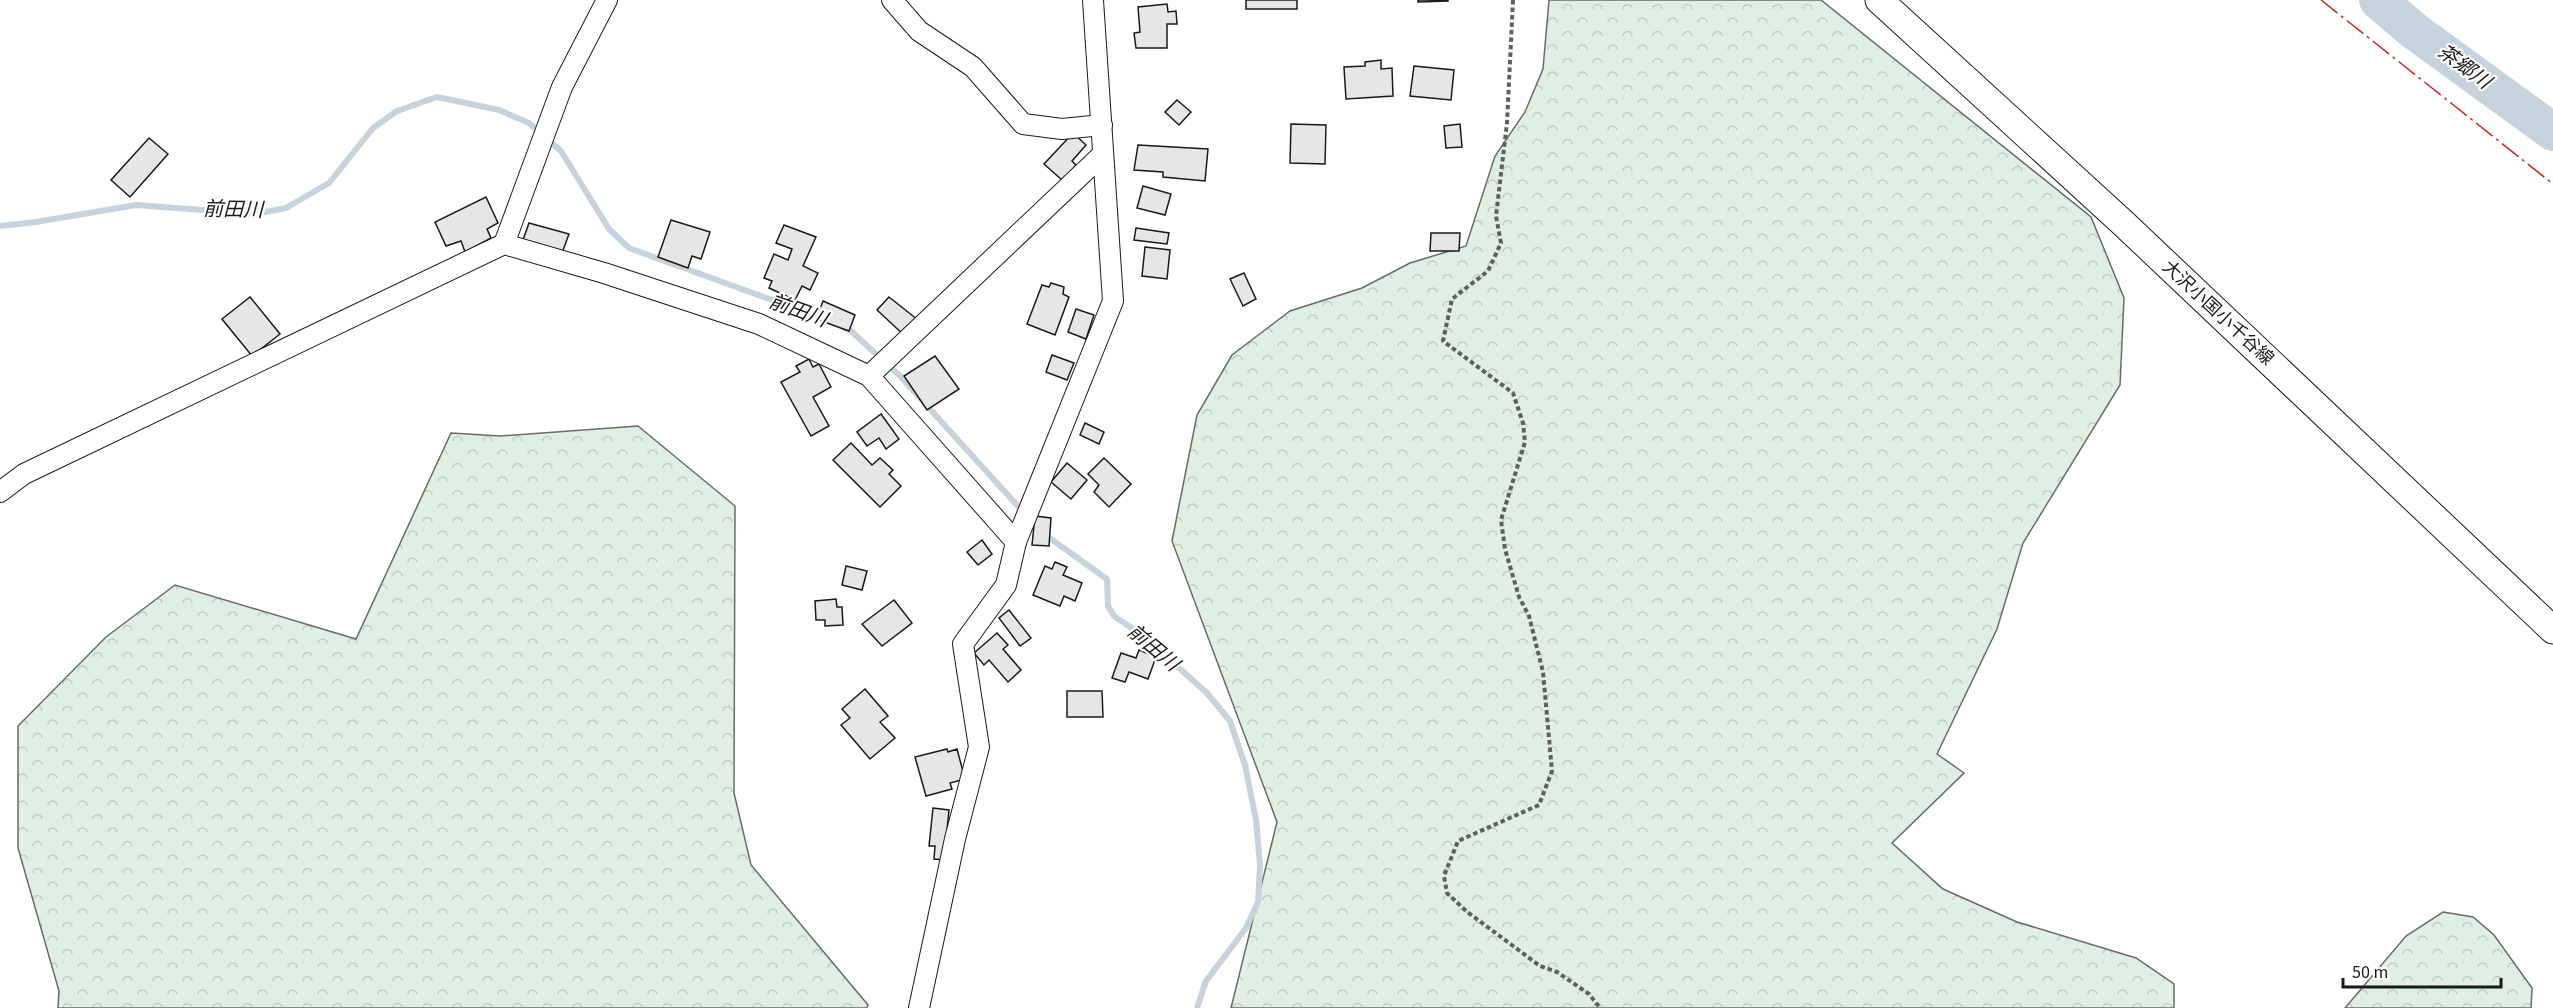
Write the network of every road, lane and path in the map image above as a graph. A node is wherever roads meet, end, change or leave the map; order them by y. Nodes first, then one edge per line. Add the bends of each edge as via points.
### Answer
1 (608, 0) edge
2 (892, 0) edge
3 (1093, 0) edge
4 (1513, 0) edge
5 (1879, 0) edge
6 (1102, 125) junction
7 (1103, 154) junction
8 (504, 244) junction
9 (869, 376) junction
10 (0, 492) edge
11 (1016, 543) junction
12 (2553, 630) edge
13 (919, 1008) edge
14 (1600, 1008) edge

1 - 8 street via 562,87
2 - 6 street via 919,31 973,68 1023,124 1062,129
3 - 6 street
4 - 14 path via 1507,123 1496,216 1501,243 1488,271 1452,299 1443,341 1513,393 1523,423 1525,442 1502,520 1505,549 1519,597 1529,616 1543,672 1552,771 1539,805 1458,841 1444,876 1447,893 1466,911 1540,966 1557,972 1589,994
5 - 12 main road, 大沢小国小千谷線
6 - 7 street
7 - 9 street
7 - 11 street via 1113,301
8 - 9 street via 759,324
8 - 10 street via 24,474
9 - 11 street
11 - 13 street via 1006,585 963,644 979,747

